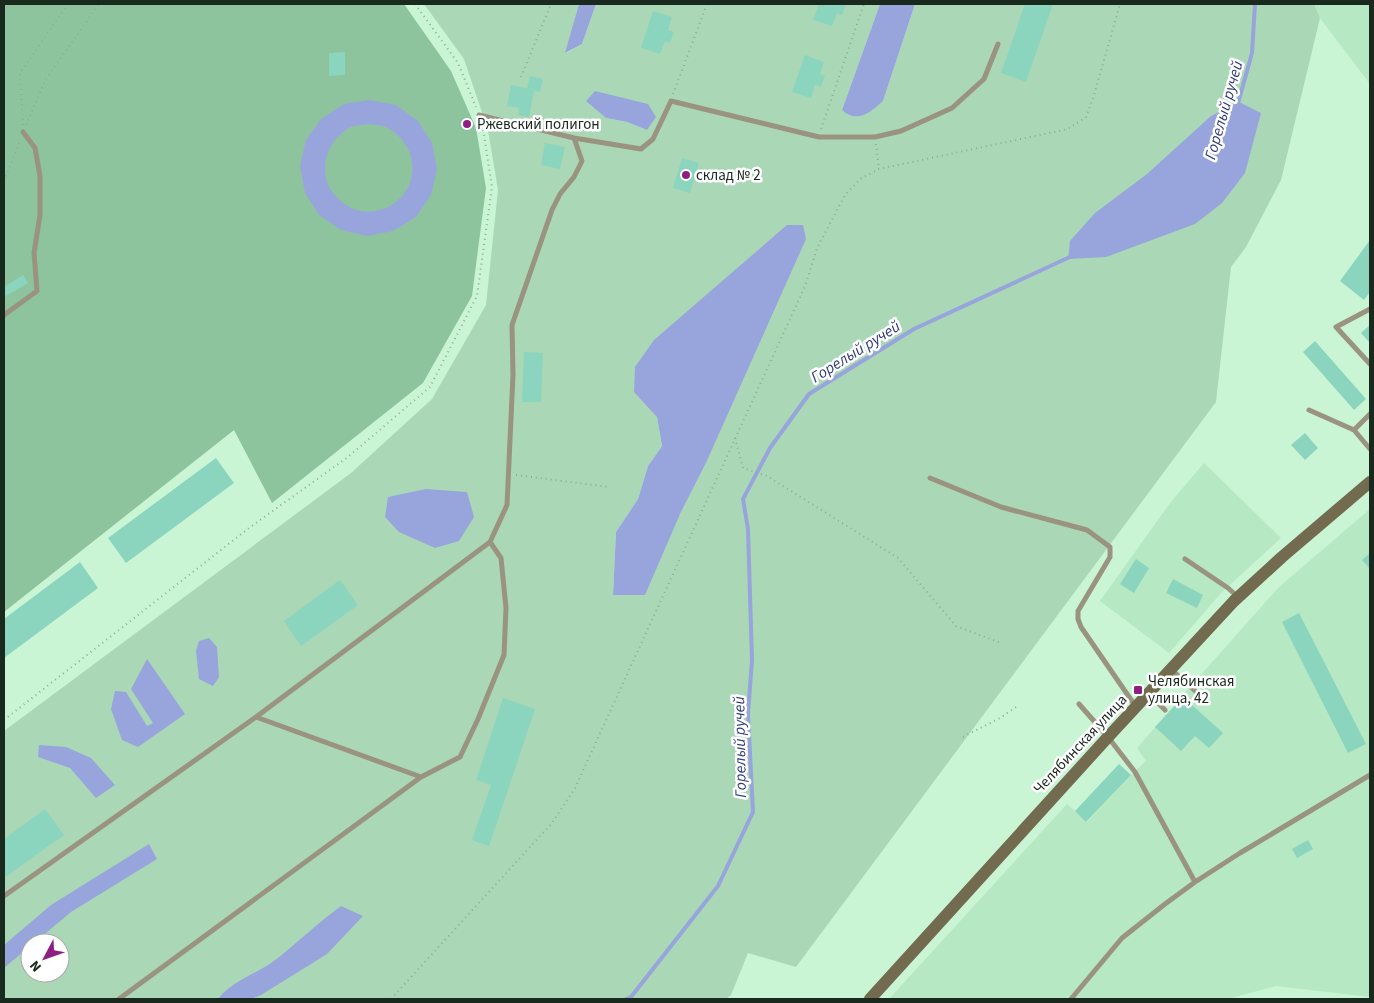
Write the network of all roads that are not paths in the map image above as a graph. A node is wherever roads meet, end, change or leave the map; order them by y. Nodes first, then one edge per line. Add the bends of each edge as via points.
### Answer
1 (998, 44) dead end
2 (479, 115) road end
3 (24, 132) road end
4 (574, 138) junction
5 (1370, 309) edge
6 (4, 314) edge
7 (1370, 364) edge
8 (1308, 410) dead end
9 (1370, 414) edge
10 (1354, 430) junction
11 (1370, 449) edge
12 (930, 478) dead end
13 (1370, 482) edge
14 (490, 542) junction
15 (1185, 559) dead end
16 (1238, 597) junction
17 (1171, 669) junction
18 (1148, 693) junction
19 (1204, 699) dead end
20 (1079, 704) dead end
21 (1136, 707) junction
22 (1165, 710) dead end
23 (256, 717) junction
24 (1108, 737) junction
25 (1370, 775) edge
26 (421, 777) junction
27 (1195, 882) junction
28 (4, 896) edge
29 (119, 999) edge
30 (870, 999) edge
31 (1072, 999) edge

1 - 4 lane via 984,78 952,108 901,131 875,136 819,137 671,101 653,139 641,148
2 - 4 lane
3 - 6 lane via 35,148 40,176 40,215 34,253 37,291
4 - 14 lane via 582,161 552,210 512,325 507,504
5 - 7 lane via 1336,326
8 - 10 lane
9 - 10 lane
10 - 11 lane
12 - 21 lane via 1001,507 1087,530 1110,547 1110,557 1078,611 1078,620
13 - 16 street, Челябинская улица
14 - 23 lane
14 - 26 lane via 501,558 506,608 504,655 460,756
15 - 16 lane
16 - 17 street, Челябинская улица
17 - 18 street, Челябинская улица
17 - 19 lane
18 - 21 street, Челябинская улица
18 - 22 lane
20 - 24 lane
21 - 24 street, Челябинская улица
23 - 26 lane
23 - 28 lane
24 - 27 lane via 1135,772
24 - 30 street, Челябинская улица
25 - 27 lane
26 - 29 lane
27 - 31 lane via 1122,938

